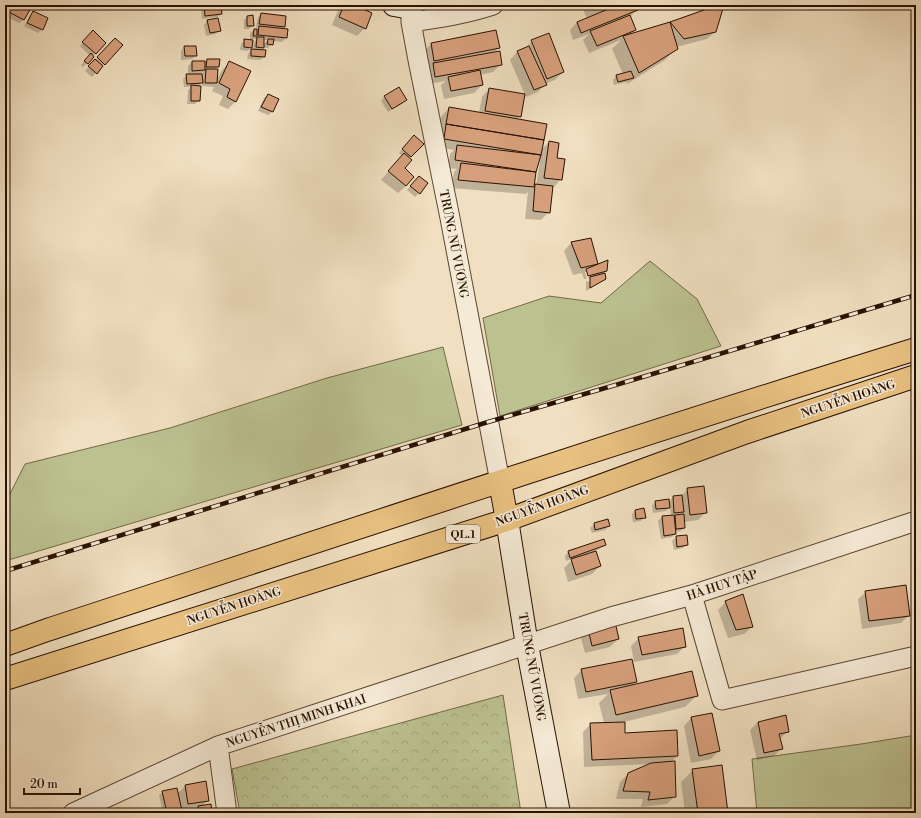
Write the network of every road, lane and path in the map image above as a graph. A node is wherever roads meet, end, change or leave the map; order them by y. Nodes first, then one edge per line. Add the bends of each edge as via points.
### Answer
1 (493, 5) edge
2 (407, 10) edge
3 (916, 349) edge
4 (916, 376) edge
5 (500, 482) junction
6 (507, 520) junction
7 (916, 521) edge
8 (692, 595) junction
9 (527, 645) junction
10 (5, 646) edge
11 (916, 656) edge
12 (5, 679) edge
13 (218, 746) junction
14 (73, 813) edge
15 (227, 813) edge
16 (560, 813) edge

1 - 2 street via 454,15
2 - 5 street, TRƯNG NỮ VƯƠNG
3 - 5 highway
4 - 6 highway, NGUYỄN HOÀNG / QL.1 via 747,432
5 - 6 highway
5 - 10 highway
6 - 9 street, TRƯNG NỮ VƯƠNG
6 - 12 highway, NGUYỄN HOÀNG / QL.1
7 - 8 street, HÀ HUY TẬP
8 - 9 street, HÀ HUY TẬP via 611,617
8 - 11 street via 722,700
9 - 13 street, NGUYỄN THỊ MINH KHAI
9 - 16 street, TRƯNG NỮ VƯƠNG
13 - 14 street, NGUYỄN THỊ MINH KHAI
13 - 15 street

